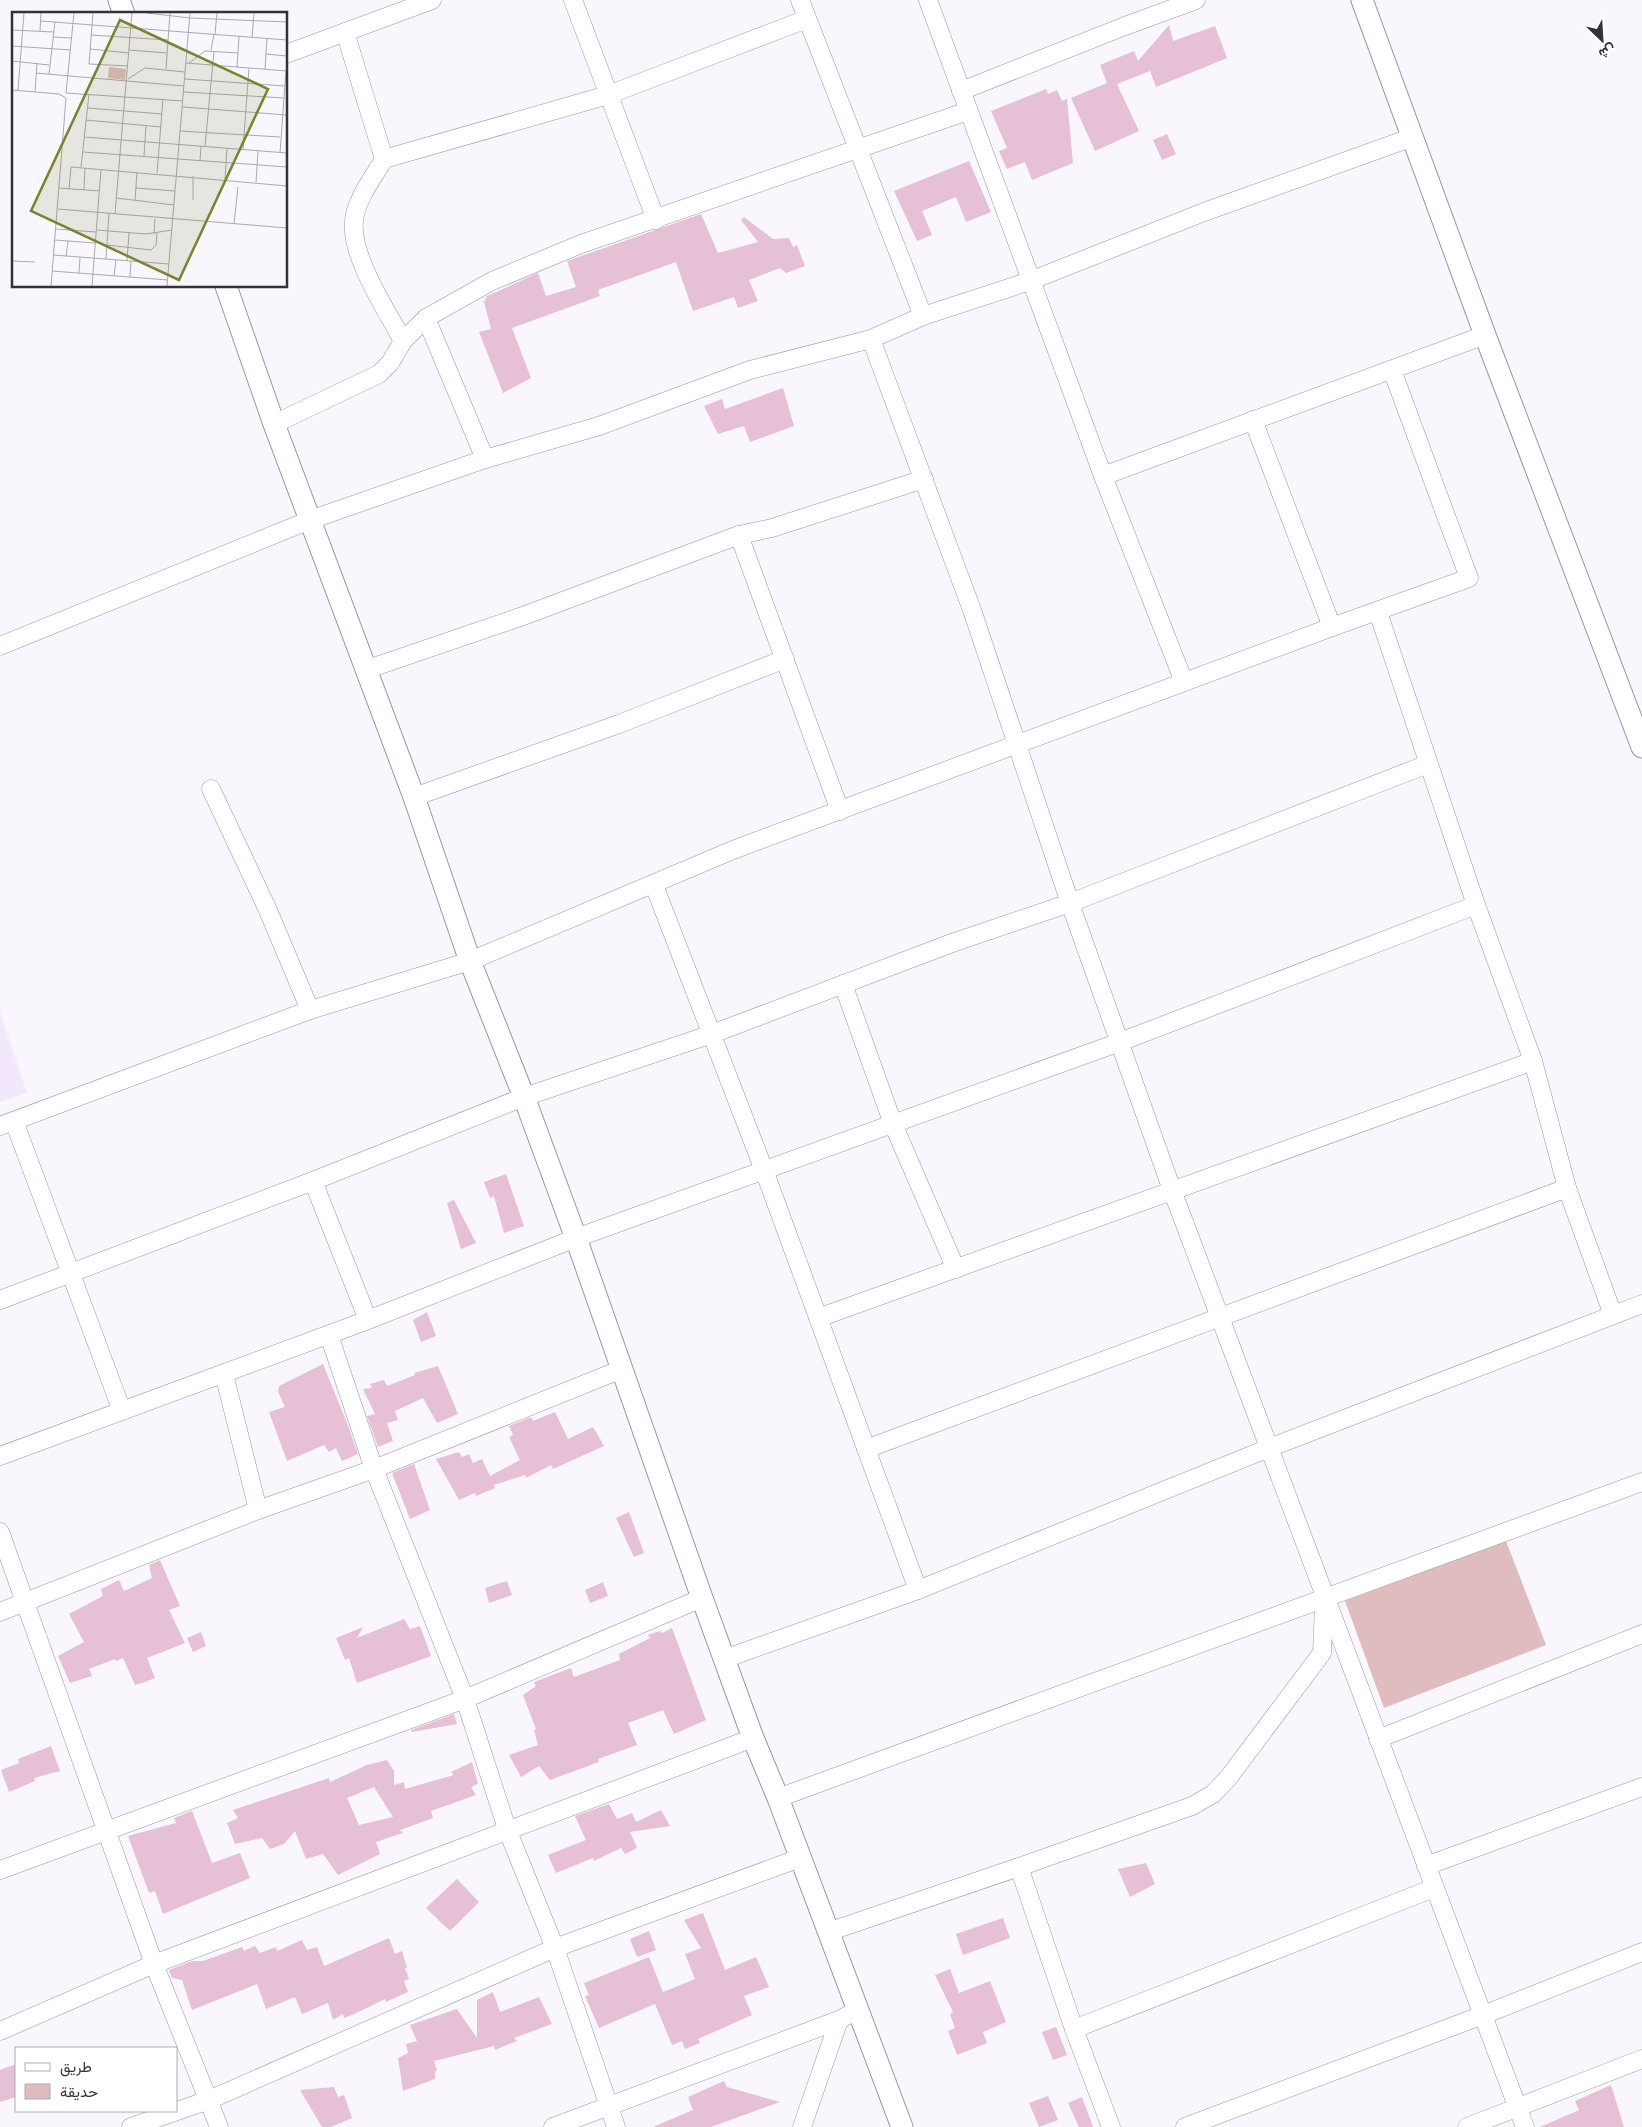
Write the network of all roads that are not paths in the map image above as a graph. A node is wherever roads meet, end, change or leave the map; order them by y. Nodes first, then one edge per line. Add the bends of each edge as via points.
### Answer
1 (119, 0) edge
2 (432, 0) edge
3 (573, 0) edge
4 (800, 0) edge
5 (928, 0) edge
6 (1196, 0) edge
7 (1362, 0) edge
8 (123, 12) edge
9 (807, 19) junction
10 (345, 32) junction
11 (288, 53) edge
12 (961, 92) junction
13 (608, 95) junction
14 (968, 111) junction
15 (1412, 137) junction
16 (860, 149) junction
17 (384, 159) junction
18 (656, 220) junction
19 (1030, 281) junction
20 (227, 288) edge
21 (923, 316) junction
22 (426, 318) junction
23 (1485, 335) junction
24 (871, 339) junction
25 (403, 341) junction
26 (1392, 370) junction
27 (1253, 420) junction
28 (274, 424) junction
29 (485, 459) junction
30 (1103, 476) junction
31 (924, 478) junction
32 (310, 520) junction
33 (739, 535) junction
34 (1378, 612) junction
35 (1332, 627) junction
36 (0, 646) edge
37 (785, 659) junction
38 (365, 670) junction
39 (1184, 682) junction
40 (1018, 744) junction
41 (1642, 747) edge
42 (1428, 764) junction
43 (211, 789) dead end
44 (414, 797) junction
45 (840, 811) junction
46 (654, 885) junction
47 (1070, 904) junction
48 (1476, 905) junction
49 (470, 961) junction
50 (843, 984) junction
51 (310, 1010) junction
52 (712, 1034) junction
53 (1120, 1042) junction
54 (1533, 1061) junction
55 (524, 1097) junction
56 (7, 1124) edge
57 (893, 1124) junction
58 (764, 1170) junction
59 (313, 1182) junction
60 (1566, 1188) junction
61 (1172, 1190) junction
62 (576, 1238) junction
63 (956, 1269) junction
64 (72, 1273) junction
65 (0, 1300) edge
66 (1642, 1304) edge
67 (1613, 1315) junction
68 (1219, 1317) junction
69 (818, 1318) junction
70 (368, 1320) junction
71 (329, 1335) junction
72 (622, 1369) junction
73 (224, 1374) junction
74 (122, 1411) junction
75 (1270, 1448) junction
76 (866, 1449) junction
77 (0, 1456) edge
78 (374, 1469) junction
79 (1642, 1482) edge
80 (258, 1510) junction
81 (0, 1532) edge
82 (918, 1590) junction
83 (702, 1598) junction
84 (1325, 1598) junction
85 (26, 1602) junction
86 (0, 1612) edge
87 (1642, 1634) edge
88 (724, 1659) junction
89 (464, 1699) junction
90 (753, 1738) junction
91 (1378, 1739) junction
92 (1642, 1787) edge
93 (778, 1798) junction
94 (507, 1829) junction
95 (108, 1831) junction
96 (800, 1858) junction
97 (1426, 1866) junction
98 (1019, 1868) junction
99 (0, 1870) edge
100 (1434, 1888) junction
101 (828, 1932) junction
102 (554, 1948) junction
103 (1642, 1952) edge
104 (154, 1964) junction
105 (858, 2010) junction
106 (1483, 2015) junction
107 (838, 2020) junction
108 (1074, 2029) junction
109 (0, 2031) edge
110 (1642, 2059) edge
111 (209, 2100) junction
112 (609, 2106) junction
113 (1518, 2108) junction
114 (178, 2111) edge
115 (174, 2112) edge
116 (131, 2127) edge
117 (219, 2127) edge
118 (553, 2127) edge
119 (616, 2127) edge
120 (802, 2127) edge
121 (902, 2127) edge
122 (1111, 2127) edge
123 (1186, 2127) edge
124 (1467, 2127) edge
125 (1525, 2127) edge

1 - 8 street
2 - 10 street
3 - 13 street
4 - 9 street
5 - 12 street
6 - 12 street
7 - 15 street
9 - 13 street
9 - 16 street
10 - 11 street
10 - 17 street
12 - 14 street
13 - 17 street
13 - 18 street
14 - 16 street
14 - 19 street
15 - 19 street via 1204,212
15 - 23 street
16 - 18 street
16 - 21 street
17 - 25 street via 362,195 354,222 358,256
18 - 22 street via 581,244 492,281
19 - 21 street
19 - 30 street
20 - 28 street
21 - 24 street
22 - 25 street
22 - 29 street
23 - 26 street
23 - 41 street
24 - 29 street via 750,370 598,426
24 - 31 street
25 - 28 street via 379,374
26 - 27 street
26 - 34 street via 1469,578
27 - 30 street
27 - 35 street
28 - 32 street
29 - 32 street
30 - 39 street
31 - 33 street via 772,528
31 - 40 street
32 - 36 street
32 - 38 street
33 - 37 street
33 - 38 street via 523,616
34 - 35 street
34 - 42 street
35 - 39 street
37 - 44 street via 619,724
37 - 45 street
38 - 44 street
39 - 40 street
40 - 45 street
40 - 47 street
42 - 47 street
42 - 48 street
43 - 51 street
44 - 49 street
45 - 46 street via 733,850
46 - 49 street
46 - 52 street
47 - 50 street
47 - 53 street
48 - 53 street
48 - 54 street
49 - 51 street
49 - 55 street
50 - 52 street
50 - 57 street
51 - 56 street
52 - 55 street
52 - 58 street
53 - 57 street
53 - 61 street
54 - 60 street
54 - 61 street
55 - 59 street
55 - 62 street
56 - 64 street
57 - 58 street
57 - 63 street
58 - 62 street
58 - 69 street
59 - 64 street
59 - 70 street
60 - 67 street
60 - 68 street
61 - 63 street
61 - 68 street
62 - 70 street
62 - 72 street
63 - 69 street
64 - 65 street
64 - 74 street
66 - 67 street
67 - 75 street
68 - 75 street
68 - 76 street
69 - 76 street
70 - 71 street
71 - 73 street
71 - 78 street
72 - 78 street
72 - 83 street
73 - 74 street
73 - 80 street
74 - 77 street
75 - 82 street
75 - 84 street
76 - 82 street
78 - 80 street
78 - 89 street
79 - 84 street
80 - 85 street
81 - 85 street
82 - 88 street
83 - 88 street
83 - 89 street
84 - 91 street
84 - 93 street
84 - 98 street via 1322,1653 1213,1794 1192,1806
85 - 86 street
85 - 95 street
87 - 91 street
88 - 90 street
89 - 94 street
89 - 95 street
90 - 93 street
90 - 94 street
91 - 97 street
92 - 97 street
93 - 96 street
94 - 102 street
94 - 104 street
95 - 99 street
95 - 104 street
96 - 101 street
96 - 102 street
97 - 100 street
98 - 101 street
98 - 108 street
100 - 106 street
100 - 108 street
101 - 105 street
102 - 111 street
102 - 112 street
103 - 106 street
104 - 109 street
104 - 111 street
105 - 107 street
105 - 121 street
106 - 113 street
106 - 123 street
107 - 112 street
107 - 120 street
108 - 122 street
110 - 113 street
111 - 114 street
111 - 117 street
112 - 118 street
112 - 119 street
113 - 124 street
113 - 125 street
115 - 116 street

